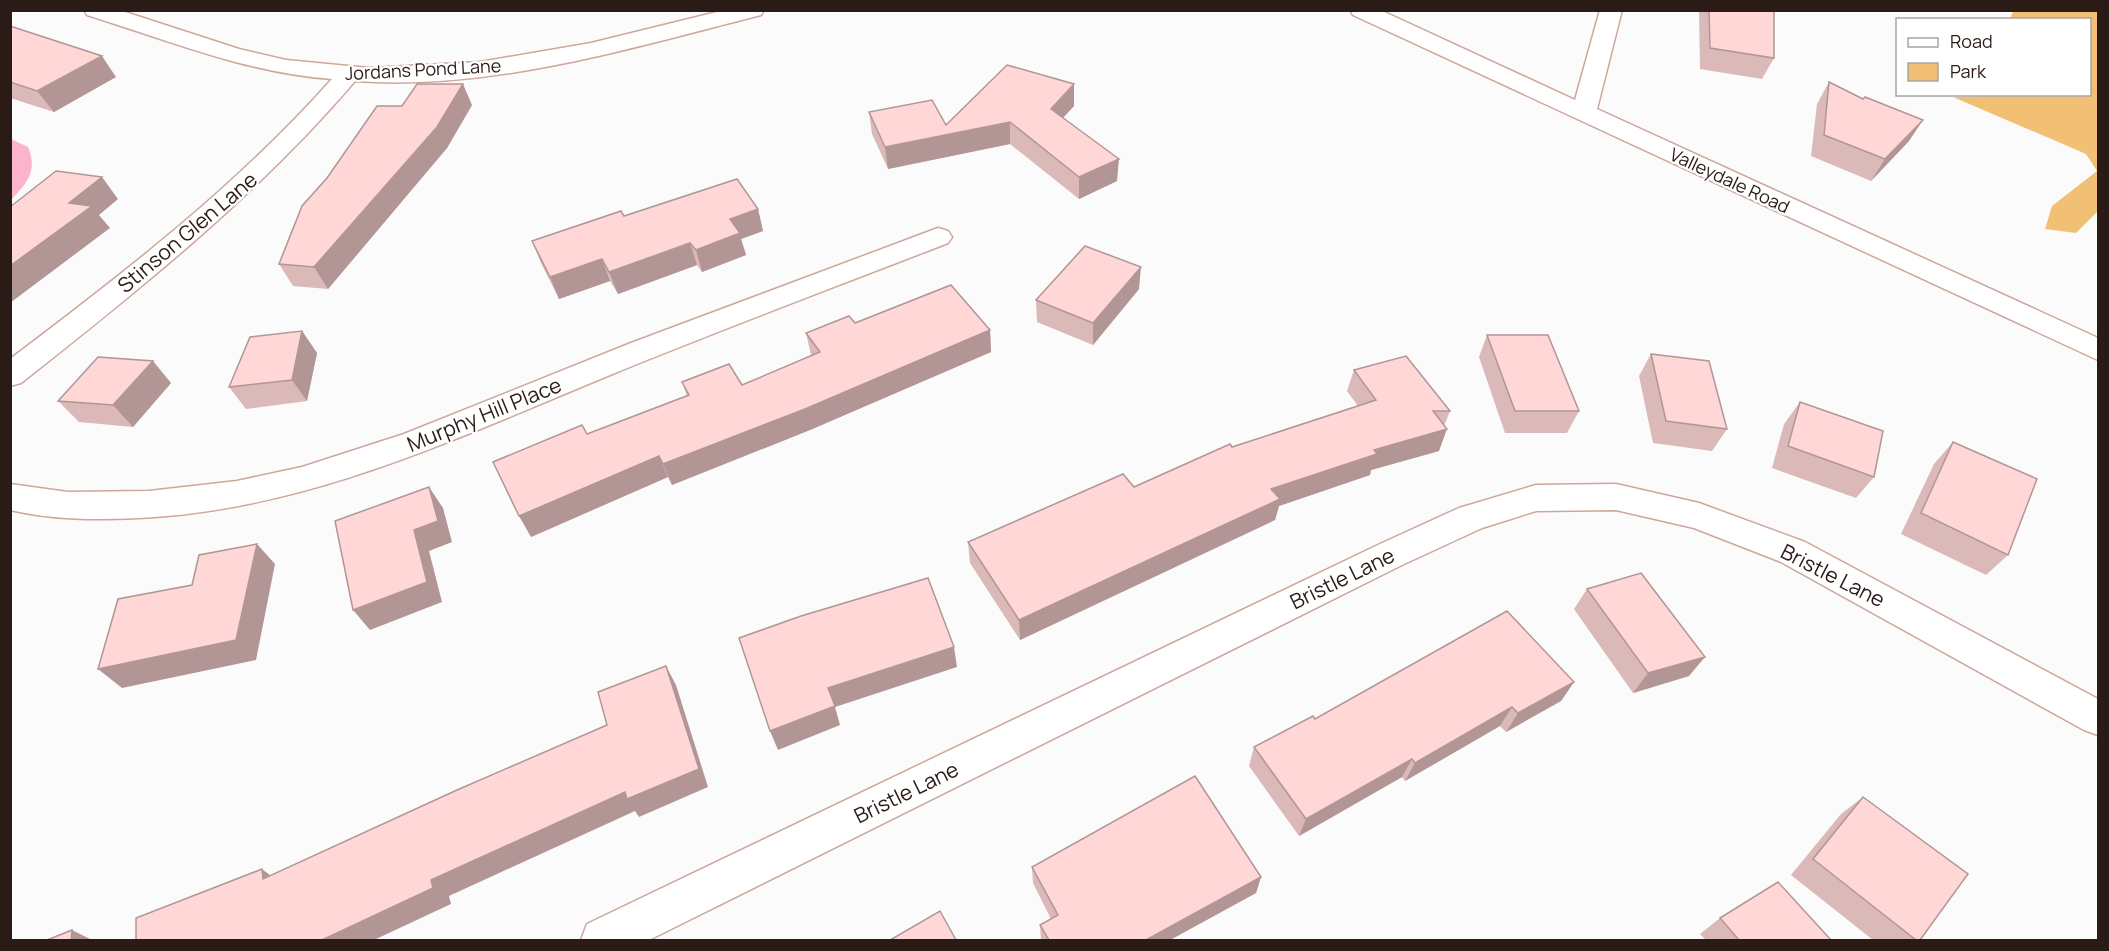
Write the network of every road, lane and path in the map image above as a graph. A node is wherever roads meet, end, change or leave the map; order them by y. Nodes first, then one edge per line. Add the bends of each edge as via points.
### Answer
1 (95, 10) edge
2 (753, 10) edge
3 (1361, 10) edge
4 (1611, 10) edge
5 (349, 74) junction
6 (1584, 112) junction
7 (938, 237) dead end
8 (2098, 350) edge
9 (10, 375) edge
10 (10, 497) edge
11 (2098, 718) edge
12 (603, 940) edge

1 - 5 street, Jordans Pond Lane via 287,67
2 - 5 street, Jordans Pond Lane via 530,62 471,70
3 - 6 street, Valleydale Road
4 - 6 street
5 - 9 street, Stinson Glen Lane via 273,158 183,240
6 - 8 street, Valleydale Road
7 - 10 street, Murphy Hill Place via 440,432 302,480 155,504 81,507 31,503
11 - 12 street, Bristle Lane via 1782,548 1699,516 1616,497 1536,498 1471,518 1392,554

